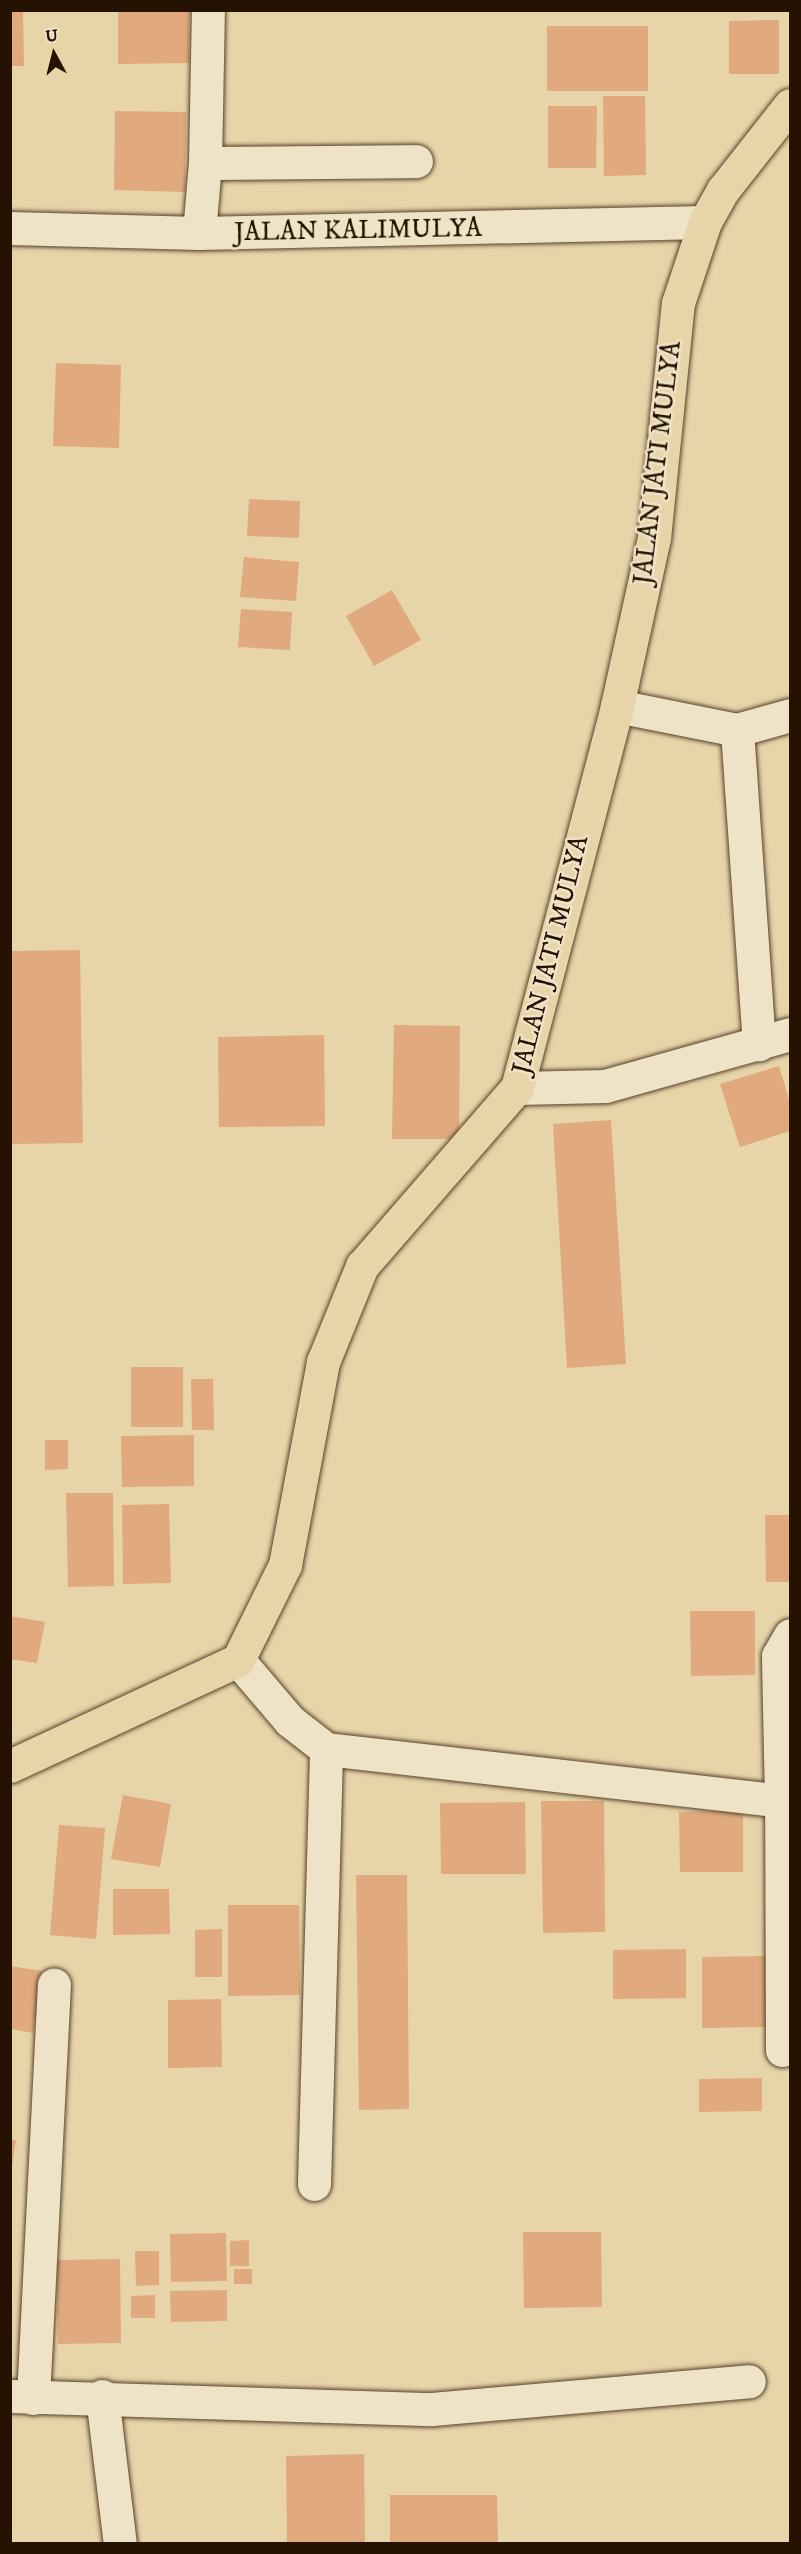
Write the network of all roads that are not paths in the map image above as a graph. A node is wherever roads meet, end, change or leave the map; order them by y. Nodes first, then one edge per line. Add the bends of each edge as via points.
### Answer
1 (208, 10) edge
2 (790, 105) edge
3 (416, 160) dead end
4 (205, 163) junction
5 (705, 222) junction
6 (10, 228) edge
7 (198, 233) junction
8 (616, 706) junction
9 (790, 715) edge
10 (737, 730) junction
11 (790, 1034) edge
12 (759, 1044) junction
13 (517, 1088) junction
14 (790, 1635) edge
15 (238, 1660) junction
16 (326, 1749) junction
17 (10, 1766) edge
18 (786, 1801) edge
19 (54, 1985) dead end
20 (782, 2050) dead end
21 (314, 2184) dead end
22 (749, 2381) dead end
23 (102, 2396) junction
24 (22, 2397) edge
25 (120, 2544) edge

1 - 4 street
2 - 5 main road, JALAN JATI MULYA via 723,190
3 - 4 street
4 - 7 street
5 - 7 street, JALAN KALIMULYA
5 - 8 main road, JALAN JATI MULYA via 678,303 654,538
6 - 7 street, JALAN KALIMULYA
8 - 10 street
8 - 13 main road, JALAN JATI MULYA
9 - 10 street
10 - 12 street
11 - 12 street
12 - 13 street via 605,1086
13 - 15 main road, JALAN JATI MULYA via 362,1266 323,1362 285,1565
14 - 18 street via 778,1656
15 - 16 street via 290,1721
15 - 17 main road
16 - 18 street
16 - 21 street
18 - 20 street
19 - 24 street
22 - 23 street via 432,2409
23 - 24 street
23 - 25 street

